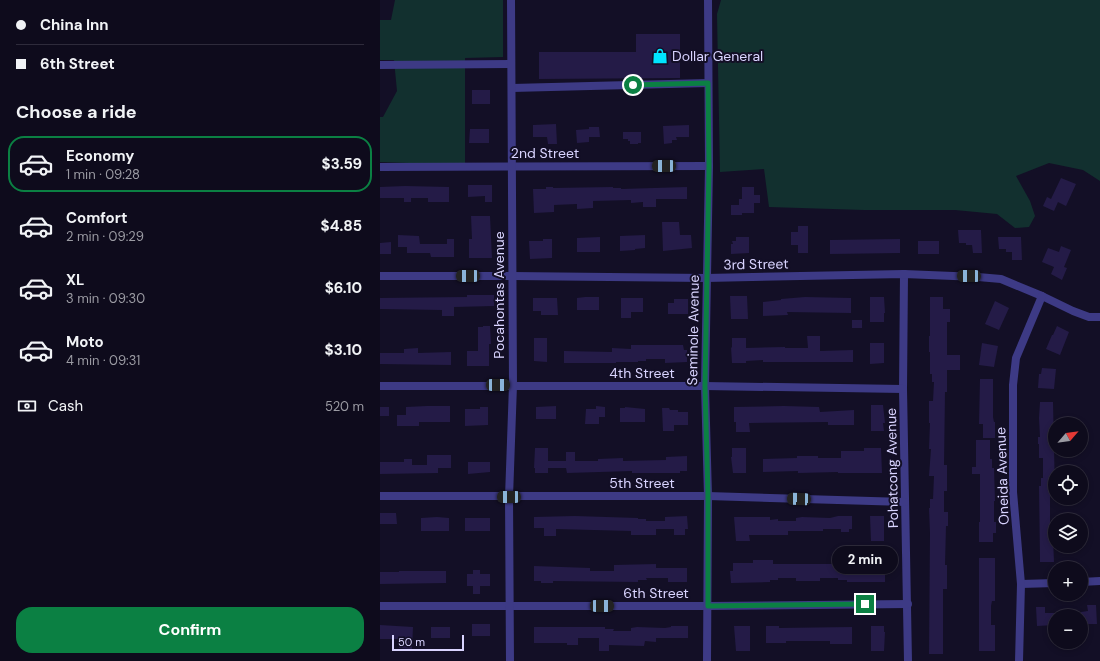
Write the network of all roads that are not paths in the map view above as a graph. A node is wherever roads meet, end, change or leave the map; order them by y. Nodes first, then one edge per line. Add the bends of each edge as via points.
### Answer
1 (511, 0) edge
2 (708, 0) edge
3 (510, 64) junction
4 (380, 65) edge
5 (708, 83) junction
6 (512, 88) junction
7 (512, 166) junction
8 (709, 166) junction
9 (380, 167) edge
10 (904, 274) junction
11 (380, 276) edge
12 (512, 276) junction
13 (706, 278) junction
14 (1042, 296) junction
15 (1100, 317) edge
16 (512, 385) junction
17 (380, 386) edge
18 (705, 386) junction
19 (903, 389) junction
20 (380, 496) edge
21 (708, 496) junction
22 (509, 497) junction
23 (905, 502) junction
24 (1100, 581) edge
25 (1088, 582) edge
26 (1048, 583) edge
27 (1021, 584) junction
28 (908, 604) junction
29 (380, 606) edge
30 (510, 606) junction
31 (708, 606) junction
32 (510, 661) edge
33 (707, 661) edge
34 (908, 661) edge
35 (1019, 661) edge

1 - 3 street, Pocahontas Avenue
2 - 5 street, Seminole Avenue
3 - 4 street
3 - 6 street, Pocahontas Avenue
5 - 6 street
5 - 8 street, Seminole Avenue
6 - 7 street, Pocahontas Avenue
7 - 8 street, 2nd Street
7 - 9 street, 2nd Street
7 - 12 street, Pocahontas Avenue
8 - 13 street, Seminole Avenue
10 - 13 street, 3rd Street
10 - 14 street, 3rd Street via 1001,279
10 - 19 street, Pohatcong Avenue
11 - 12 street, 3rd Street
12 - 13 street, 3rd Street
12 - 16 street, Pocahontas Avenue
13 - 18 street, Seminole Avenue
14 - 15 street, 3rd Street via 1089,317
14 - 27 street, Oneida Avenue via 1016,358 1013,385 1013,492
16 - 17 street, 4th Street
16 - 18 street, 4th Street
16 - 22 street, Pocahontas Avenue
18 - 19 street, 4th Street
18 - 21 street, Seminole Avenue
19 - 23 street, Pohatcong Avenue
20 - 22 street, 5th Street
21 - 22 street, 5th Street
21 - 23 street, 5th Street
21 - 31 street, Seminole Avenue
22 - 30 street, Pocahontas Avenue
23 - 28 street, Pohatcong Avenue
24 - 25 street
26 - 27 street
27 - 35 street, Oneida Avenue
28 - 31 street, 6th Street
28 - 34 street, Pohatcong Avenue
29 - 30 street, 6th Street
30 - 31 street, 6th Street
30 - 32 street, Pocahontas Avenue
31 - 33 street, Seminole Avenue

